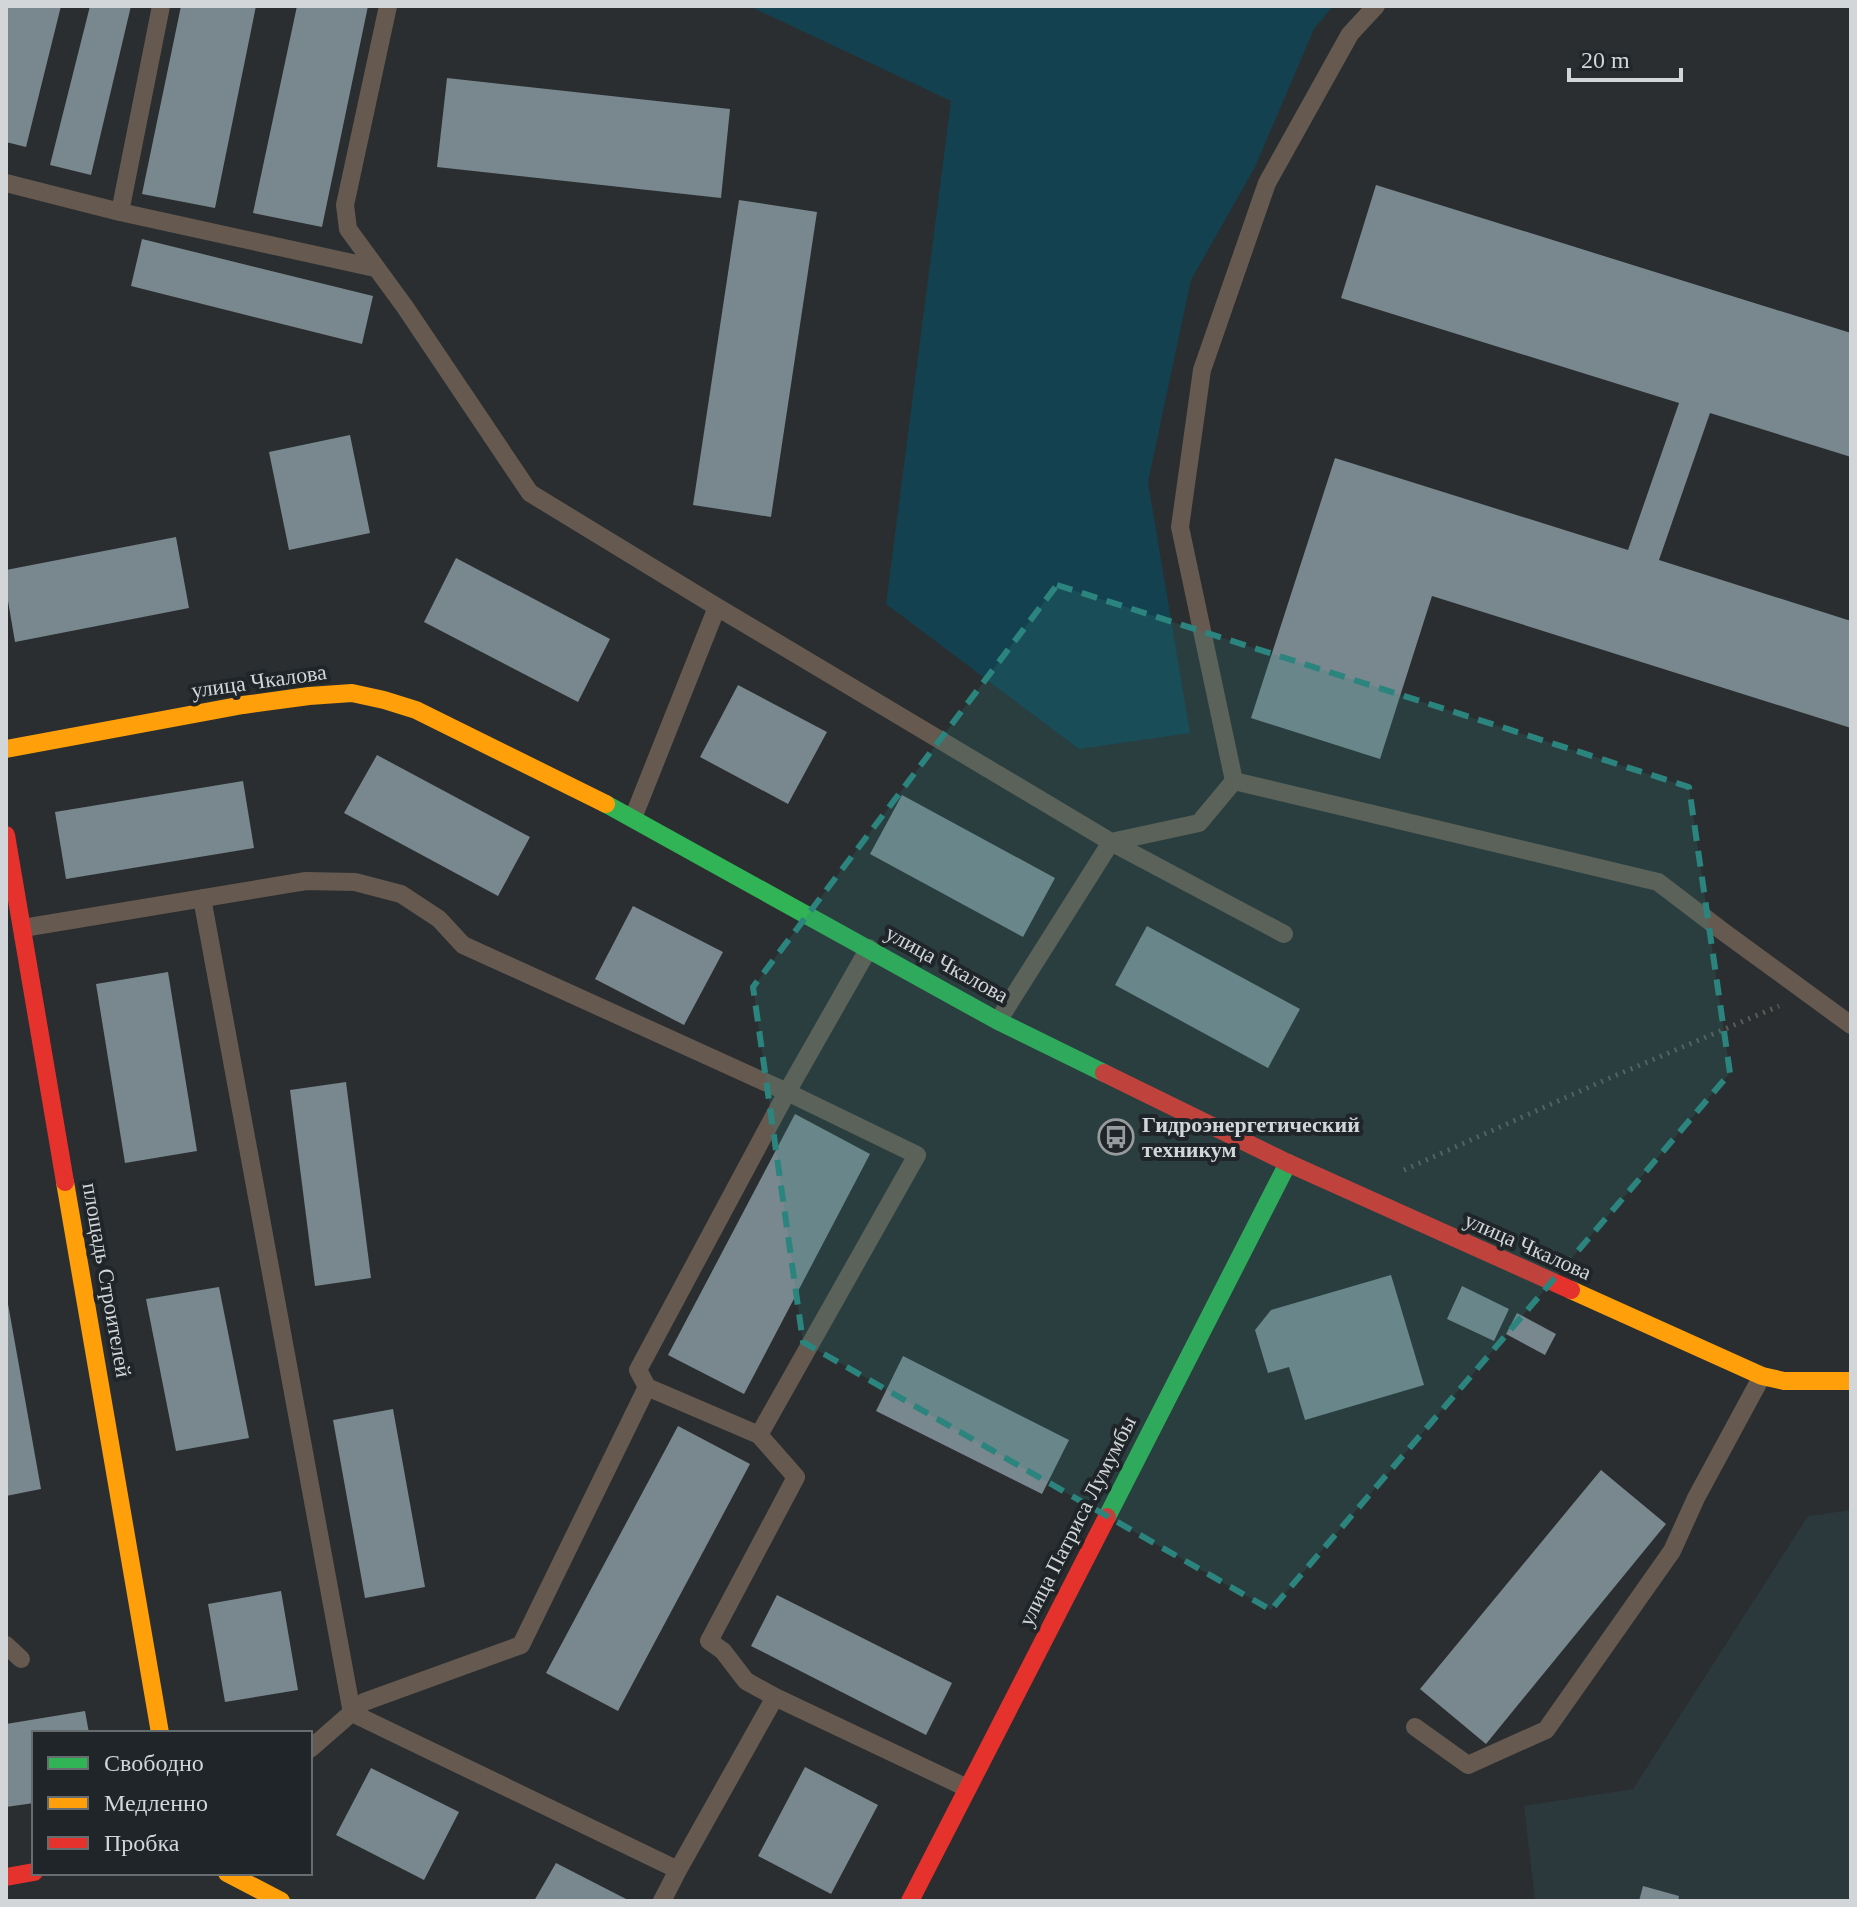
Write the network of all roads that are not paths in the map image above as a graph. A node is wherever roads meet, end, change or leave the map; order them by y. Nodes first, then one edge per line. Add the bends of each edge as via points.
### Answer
1 (161, 6) edge
2 (388, 6) edge
3 (1376, 6) edge
4 (6, 183) edge
5 (120, 212) junction
6 (375, 268) junction
7 (717, 607) junction
8 (6, 749) edge
9 (1234, 781) junction
10 (633, 818) junction
11 (6, 835) edge
12 (1111, 842) junction
13 (202, 898) junction
14 (23, 928) junction
15 (1284, 934) dead end
16 (869, 948) junction
17 (998, 1021) junction
18 (1851, 1025) edge
19 (787, 1092) junction
20 (1288, 1163) junction
21 (1762, 1376) junction
22 (1851, 1381) edge
23 (647, 1387) junction
24 (759, 1435) junction
25 (6, 1645) edge
26 (21, 1659) dead end
27 (775, 1697) junction
28 (352, 1713) junction
29 (1415, 1727) dead end
30 (160, 1731) edge
31 (312, 1747) edge
32 (967, 1788) junction
33 (678, 1870) junction
34 (32, 1872) edge
35 (233, 1875) edge
36 (6, 1877) edge
37 (281, 1901) edge
38 (662, 1901) edge
39 (910, 1901) edge

1 - 5 lane
2 - 6 lane via 345,205 348,229
3 - 9 lane via 1350,34 1267,183 1202,370 1180,527
4 - 5 lane
5 - 6 lane
6 - 7 lane via 530,493
7 - 10 lane
7 - 12 lane
8 - 10 main road, улица Чкалова via 243,705 352,693 416,710
9 - 12 lane via 1199,823
9 - 18 lane via 1658,882
10 - 16 main road, улица Чкалова
11 - 14 main road, площадь Строителей
12 - 15 lane
12 - 17 lane
13 - 14 lane
13 - 19 lane via 306,881 355,882 401,894 439,919 463,945
13 - 28 lane
14 - 30 main road, площадь Строителей
16 - 17 main road, улица Чкалова
16 - 19 lane
17 - 20 main road, улица Чкалова
19 - 23 lane via 638,1370
19 - 24 lane via 917,1155
20 - 21 main road, улица Чкалова
20 - 32 main road, улица Патриса Лумумбы
21 - 22 main road, улица Чкалова
21 - 29 lane via 1672,1551 1546,1730 1468,1765
23 - 24 lane
23 - 28 lane via 521,1645 364,1702
24 - 27 lane via 796,1477 709,1641 746,1681
25 - 26 lane
27 - 32 lane
27 - 33 lane
28 - 31 lane
28 - 33 lane
32 - 39 main road, улица Патриса Лумумбы
33 - 38 lane
34 - 36 main road
35 - 37 main road

